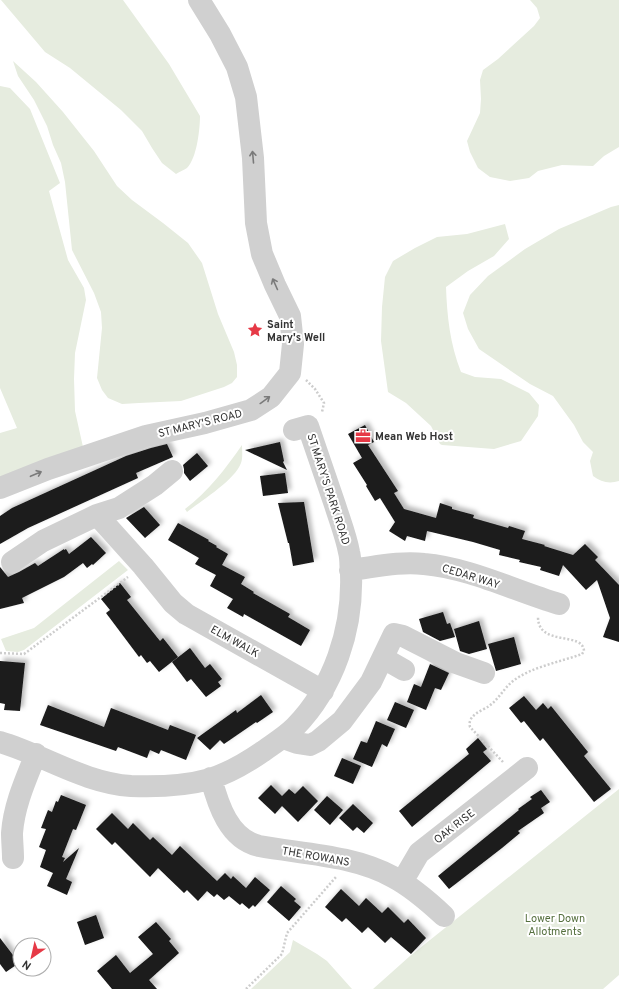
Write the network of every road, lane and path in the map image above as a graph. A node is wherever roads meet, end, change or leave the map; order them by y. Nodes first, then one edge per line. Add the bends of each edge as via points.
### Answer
1 (200, 1) edge
2 (290, 373) junction
3 (301, 428) joint
4 (172, 471) dead end
5 (0, 488) edge
6 (97, 514) junction
7 (12, 562) dead end
8 (350, 570) junction
9 (155, 572) junction
10 (547, 606) joint
11 (0, 653) edge
12 (383, 658) junction
13 (404, 670) dead end
14 (484, 673) dead end
15 (323, 691) junction
16 (283, 738) junction
17 (0, 742) edge
18 (36, 754) junction
19 (516, 770) joint
20 (211, 778) junction
21 (10, 847) dead end
22 (350, 861) junction
23 (402, 882) junction
24 (444, 916) dead end
25 (246, 989) edge

2 -> 1 street via 293,344 290,316 262,254 256,223 253,158 246,97 234,60
2 - 3 path via 306,380 324,403 320,419
5 -> 2 street, ST MARY'S ROAD via 146,436 251,410 271,397
3 - 8 street, ST MARY'S PARK ROAD via 344,533
4 - 6 street via 119,508
6 - 7 street via 43,541
6 - 9 street, ELM WALK
8 - 10 street, CEDAR WAY via 402,563 440,566 464,572
8 - 15 street, ST MARY'S PARK ROAD via 351,600 347,626 339,655
9 - 11 path via 24,654
9 - 15 street, ELM WALK via 173,603 186,614
10 - 19 path via 539,625 543,631 577,642 582,646 582,654 520,677 470,721 470,727
12 - 13 street
12 - 14 street via 394,634
12 - 16 street via 371,682 346,716 318,741 304,745
15 - 16 street, ST MARY'S PARK ROAD
16 - 20 street, ST MARY'S PARK ROAD via 243,764
17 - 18 street, ST MARY'S PARK ROAD
18 - 20 street, ST MARY'S PARK ROAD via 92,778 129,786 173,785
18 - 21 street via 16,808
19 - 23 street, OAK RISE via 419,853
20 - 22 street, THE ROWANS via 224,816 246,841 259,846
22 - 23 street, THE ROWANS via 383,872
22 - 25 path via 287,933 282,954
23 - 24 street, THE ROWANS

